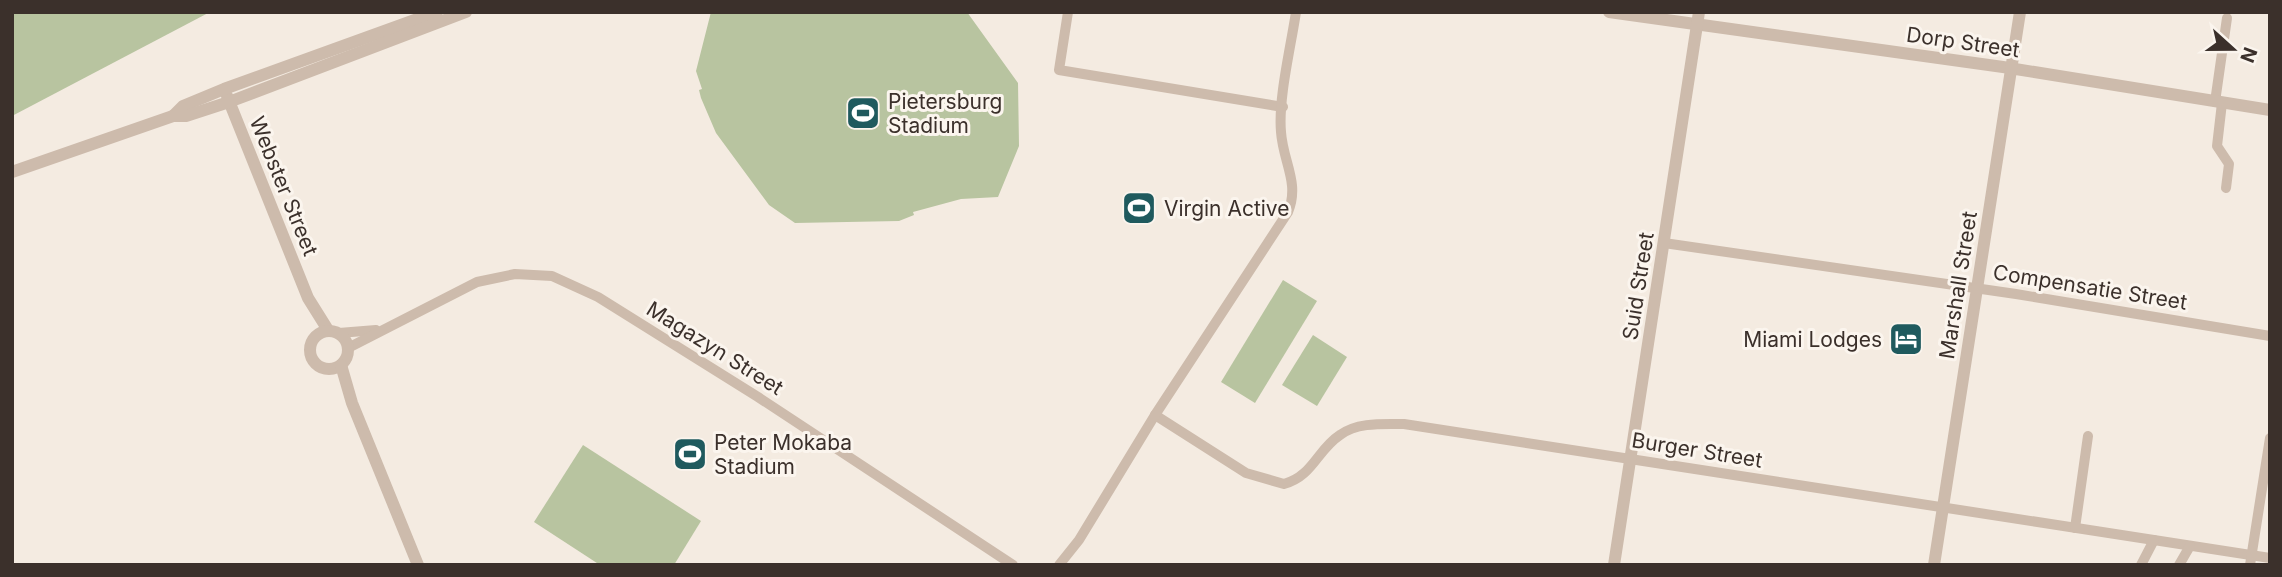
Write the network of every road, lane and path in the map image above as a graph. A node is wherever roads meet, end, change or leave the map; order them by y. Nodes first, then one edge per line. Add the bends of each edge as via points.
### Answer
1 (437, 12) edge
2 (466, 12) edge
3 (1068, 12) edge
4 (1296, 12) edge
5 (1609, 12) edge
6 (2020, 12) edge
7 (1699, 18) edge
8 (2227, 18) dead end
9 (400, 30) junction
10 (2011, 68) junction
11 (224, 89) junction
12 (229, 102) junction
13 (2218, 102) junction
14 (1283, 107) junction
15 (2270, 110) edge
16 (173, 116) junction
17 (12, 172) edge
18 (2226, 188) dead end
19 (1664, 243) junction
20 (1976, 288) junction
21 (378, 330) junction
22 (328, 333) junction
23 (2270, 336) edge
24 (348, 348) junction
25 (336, 367) junction
26 (1155, 415) junction
27 (2088, 436) dead end
28 (2270, 438) edge
29 (1630, 459) junction
30 (1943, 508) junction
31 (2075, 528) junction
32 (1079, 540) junction
33 (2154, 540) junction
34 (2190, 546) junction
35 (2270, 558) edge
36 (2251, 560) edge
37 (1013, 564) edge
38 (418, 565) edge
39 (1059, 565) edge
40 (1070, 565) edge
41 (1614, 565) edge
42 (1934, 565) edge
43 (2141, 565) edge
44 (2179, 565) edge

1 - 9 street
2 - 9 street
3 - 14 street via 1059,70
4 - 14 street
5 - 7 street, Dorp Street
6 - 10 street, Marshall Street
7 - 10 street, Dorp Street
7 - 19 street, Suid Street
8 - 13 street
9 - 11 street
9 - 12 street
10 - 13 street, Dorp Street
10 - 20 street, Marshall Street
11 - 12 street, Webster Street
11 - 16 street via 183,106
12 - 16 street
12 - 22 street, Webster Street via 308,298
13 - 15 street, Dorp Street
13 - 18 street via 2217,146 2229,164
14 - 26 street via 1281,132 1294,187 1291,205
16 - 17 street
19 - 20 street, Compensatie Street
19 - 29 street, Suid Street
20 - 23 street, Compensatie Street
20 - 30 street, Marshall Street
21 - 22 street, Magazyn Street
21 - 24 street, Magazyn Street
21 - 37 street, Magazyn Street via 486,279 536,273 565,280 758,397
22 - 24 street
22 - 25 street via 310,345 311,357 318,366
24 - 25 street
25 - 38 street
26 - 29 street, Burger Street via 1246,473 1283,484 1306,474 1338,436 1384,424
26 - 32 street
27 - 31 street
28 - 36 street
29 - 30 street, Burger Street
29 - 41 street, Suid Street
30 - 31 street, Burger Street
30 - 42 street, Marshall Street
31 - 33 street, Burger Street
32 - 39 street
32 - 40 street
33 - 34 street, Burger Street
33 - 43 street
34 - 36 street, Burger Street
34 - 44 street
35 - 36 street, Burger Street

